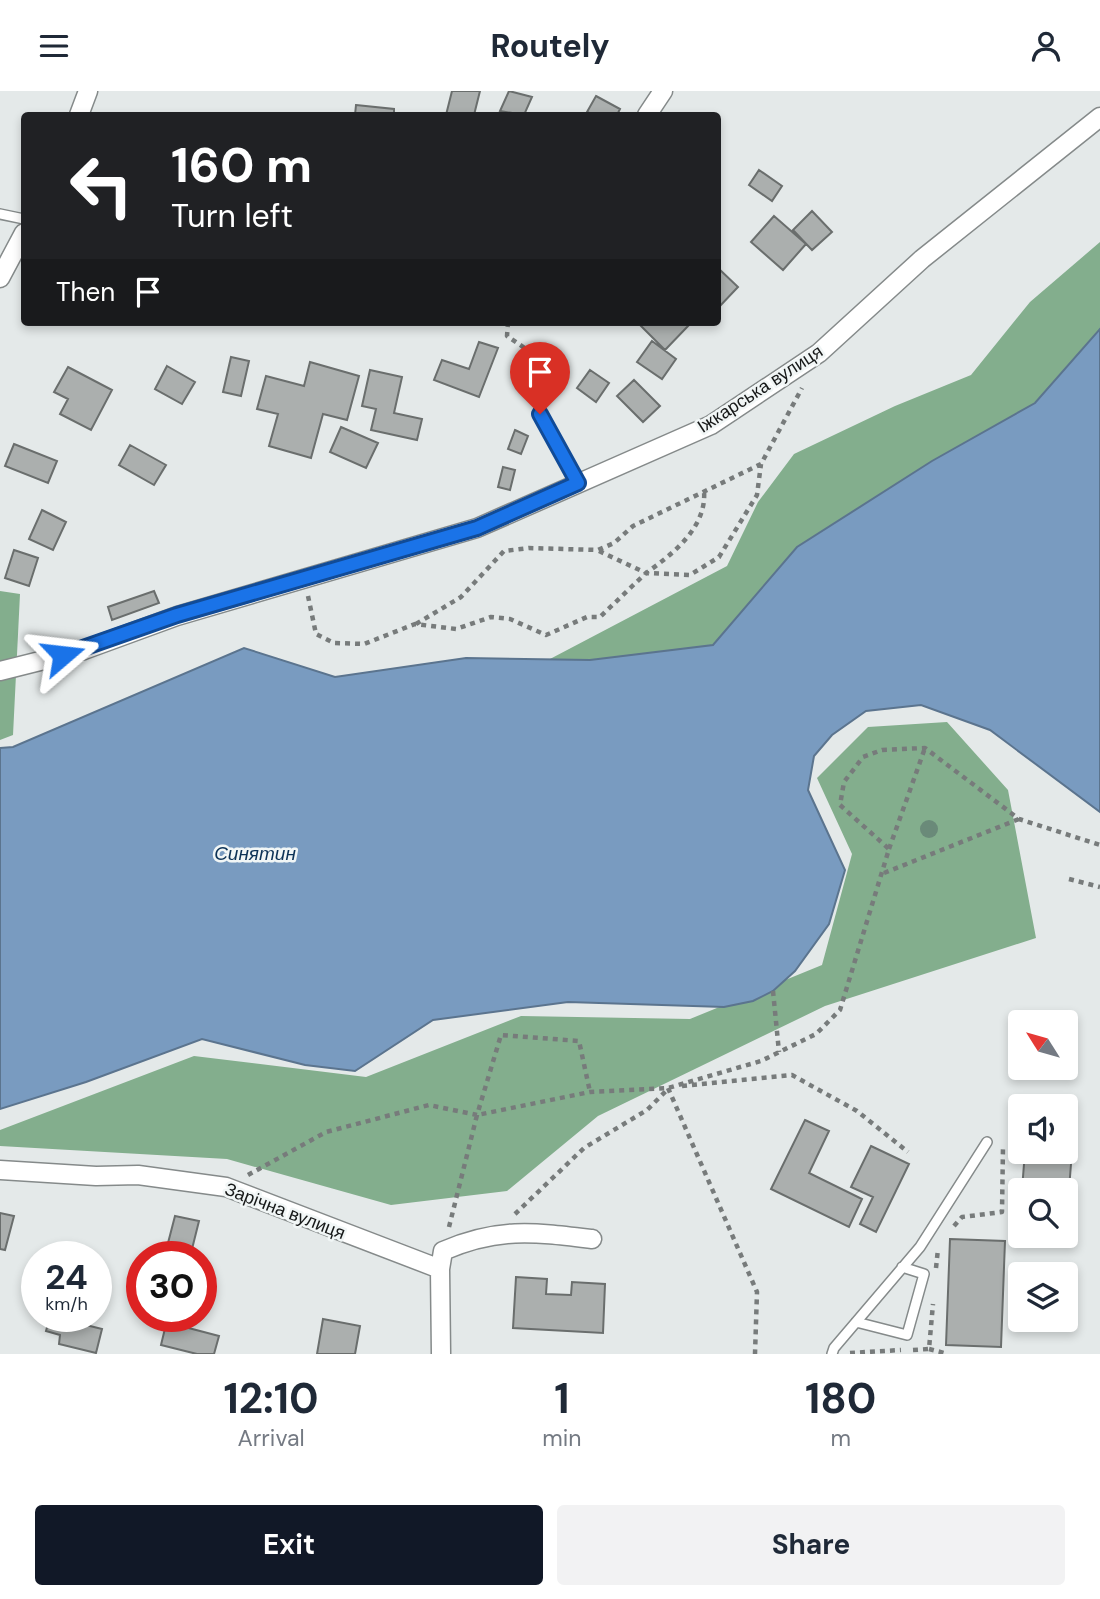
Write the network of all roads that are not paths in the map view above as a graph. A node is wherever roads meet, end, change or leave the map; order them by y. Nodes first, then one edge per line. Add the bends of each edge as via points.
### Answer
1 (88, 91) edge
2 (663, 91) edge
3 (80, 112) edge
4 (649, 112) edge
5 (1100, 117) edge
6 (0, 214) edge
7 (21, 218) edge
8 (21, 239) edge
9 (0, 278) edge
10 (540, 414) road end
11 (578, 483) junction
12 (0, 671) edge
13 (988, 1142) dead end
14 (0, 1170) edge
15 (592, 1239) dead end
16 (902, 1267) junction
17 (440, 1269) junction
18 (856, 1322) junction
19 (441, 1354) edge
20 (832, 1354) edge

1 - 3 street
2 - 4 street
5 - 11 street, Іжкарська вулиця via 922,259 819,353 711,425
6 - 7 lane
8 - 9 street
10 - 11 lane
11 - 12 street, Іжкарська вулиця via 477,528 177,615 84,650
13 - 16 lane
14 - 17 street, Зарічна вулиця via 138,1175 226,1187
15 - 17 street via 530,1231 475,1236 443,1251
16 - 18 lane
16 - 18 lane via 924,1274 907,1335
17 - 19 street
18 - 20 lane

